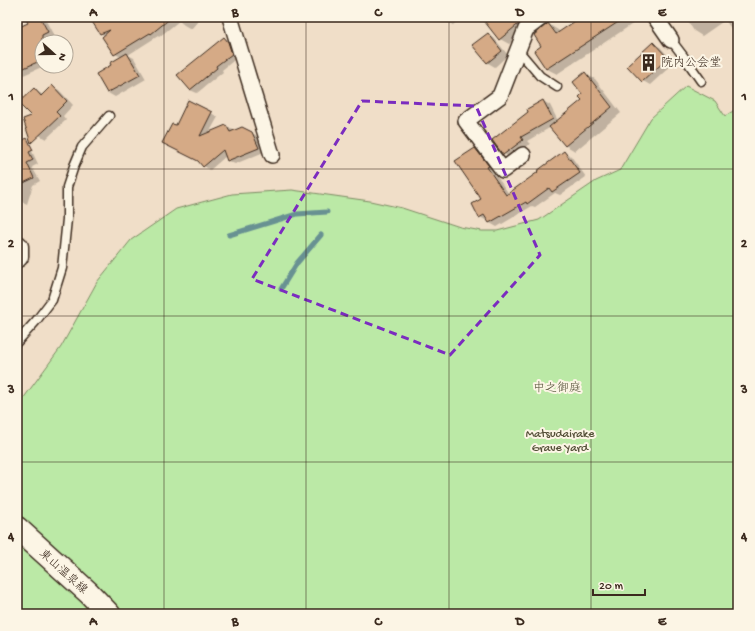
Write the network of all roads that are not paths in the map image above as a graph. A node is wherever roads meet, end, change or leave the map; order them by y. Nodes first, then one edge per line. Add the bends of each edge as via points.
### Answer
1 (230, 17) edge
2 (542, 17) edge
3 (655, 17) edge
4 (671, 40) joint
5 (518, 50) junction
6 (701, 81) dead end
7 (557, 86) dead end
8 (109, 116) dead end
9 (272, 155) dead end
10 (523, 155) dead end
11 (17, 247) edge
12 (17, 256) edge
13 (17, 342) edge
14 (17, 528) edge
15 (110, 614) edge

1 - 9 street
2 - 5 street via 526,29
3 - 4 street
4 - 6 lane
5 - 7 lane via 540,76
5 - 10 street via 500,96 466,121 503,170
8 - 13 lane via 82,147 74,166 68,187 62,268 52,300
11 - 12 main road
14 - 15 main road, 東山温泉線

